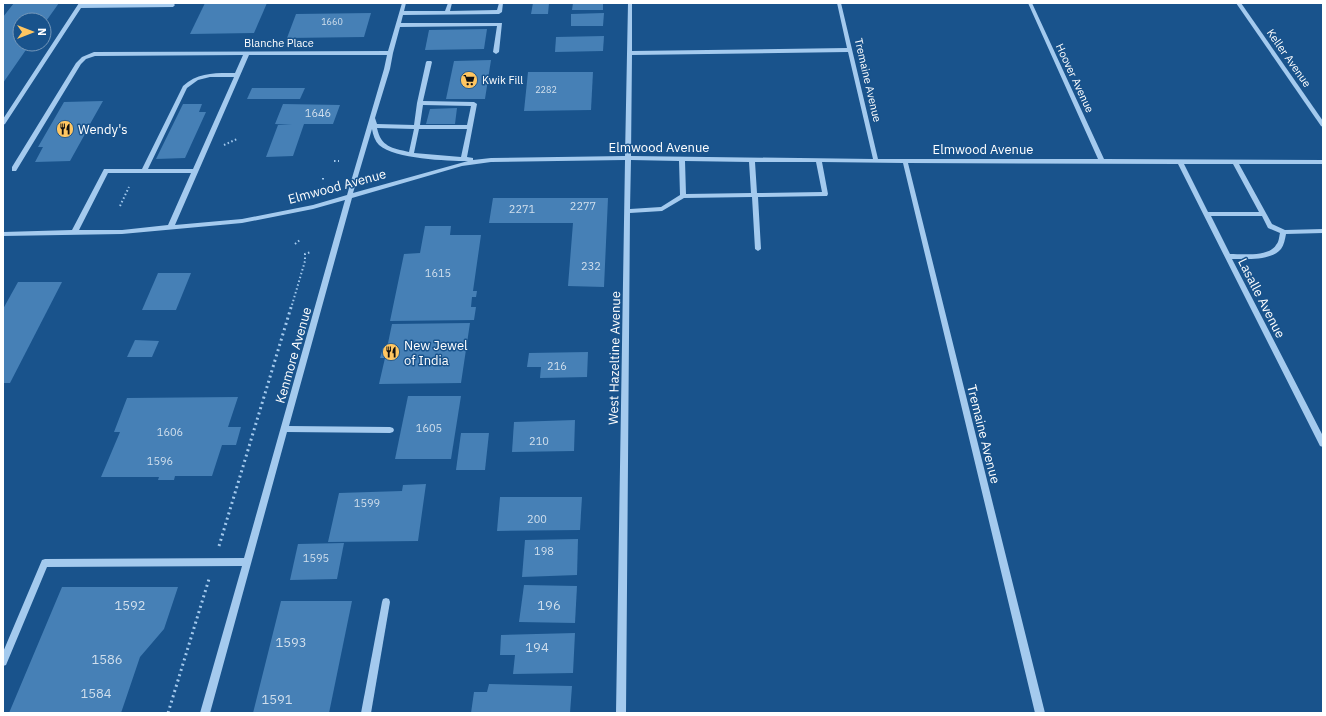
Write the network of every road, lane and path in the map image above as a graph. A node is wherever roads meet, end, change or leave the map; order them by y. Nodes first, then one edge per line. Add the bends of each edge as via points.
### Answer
1 (404, 3) edge
2 (450, 3) edge
3 (501, 3) edge
4 (630, 3) edge
5 (839, 3) edge
6 (1030, 3) edge
7 (1238, 3) edge
8 (80, 4) edge
9 (173, 5) dead end
10 (447, 12) junction
11 (401, 13) junction
12 (398, 25) junction
13 (850, 50) junction
14 (496, 52) dead end
15 (390, 53) junction
16 (629, 53) junction
17 (247, 54) junction
18 (429, 62) dead end
19 (238, 75) junction
20 (420, 103) junction
21 (372, 116) junction
22 (3, 123) edge
23 (1323, 125) edge
24 (374, 126) junction
25 (417, 127) junction
26 (470, 127) junction
27 (411, 154) junction
28 (628, 158) junction
29 (464, 159) junction
30 (491, 160) junction
31 (682, 160) junction
32 (752, 160) junction
33 (819, 160) junction
34 (334, 161) dead end
35 (339, 161) dead end
36 (876, 161) junction
37 (905, 161) junction
38 (1102, 162) junction
39 (1180, 162) junction
40 (1234, 162) junction
41 (1323, 162) edge
42 (14, 169) dead end
43 (144, 171) junction
44 (195, 171) junction
45 (130, 186) dead end
46 (754, 195) junction
47 (350, 196) junction
48 (683, 196) junction
49 (120, 206) dead end
50 (628, 210) junction
51 (1207, 214) junction
52 (1263, 214) junction
53 (170, 228) junction
54 (1323, 231) edge
55 (1284, 232) junction
56 (74, 233) junction
57 (3, 234) edge
58 (301, 239) dead end
59 (295, 244) dead end
60 (758, 249) dead end
61 (311, 252) dead end
62 (1228, 256) junction
63 (285, 429) junction
64 (390, 430) dead end
65 (1323, 444) edge
66 (214, 562) junction
67 (248, 562) junction
68 (386, 602) dead end
69 (3, 662) edge
70 (168, 713) edge
71 (205, 713) edge
72 (366, 713) edge
73 (621, 713) edge
74 (1040, 713) edge

1 - 11 street, Kenmore Avenue
2 - 10 street
3 - 10 street via 499,12
4 - 16 street, West Hazeltine Avenue
5 - 13 street, Tremaine Avenue
6 - 38 street, Hoover Avenue
7 - 23 street, Keller Avenue
8 - 9 street
8 - 22 street
10 - 11 street
11 - 12 street, Kenmore Avenue
12 - 14 street via 500,24
12 - 15 street, Kenmore Avenue
13 - 16 street
13 - 36 street, Tremaine Avenue
15 - 17 street, Blanche Place
15 - 21 street, Kenmore Avenue
16 - 28 street, West Hazeltine Avenue
17 - 19 street
17 - 42 street, Blanche Place via 94,54 84,58
18 - 20 street
19 - 43 street via 205,76 185,87
19 - 44 street
20 - 25 street
20 - 26 street via 474,104
21 - 24 street
21 - 47 street, Kenmore Avenue
24 - 25 street
24 - 27 street via 380,143 388,149
25 - 26 street
25 - 27 street
26 - 29 street
27 - 29 street
28 - 30 street, Elmwood Avenue
28 - 31 street, Elmwood Avenue
28 - 50 street, West Hazeltine Avenue
29 - 30 street
30 - 47 street, Elmwood Avenue via 462,164
31 - 32 street, Elmwood Avenue
31 - 48 street
32 - 33 street, Elmwood Avenue
32 - 46 street
33 - 36 street, Elmwood Avenue
33 - 46 street via 825,194
34 - 35 path
36 - 37 street, Elmwood Avenue
37 - 38 street, Elmwood Avenue
37 - 74 street, Tremaine Avenue
38 - 39 street, Elmwood Avenue
39 - 40 street, Elmwood Avenue
39 - 51 street, Lasalle Avenue
40 - 41 street, Elmwood Avenue
40 - 52 street
43 - 44 street
43 - 56 street via 106,171
44 - 53 street
45 - 49 path
46 - 48 street
46 - 60 street
47 - 53 street, Elmwood Avenue via 313,207 263,217
47 - 63 street, Kenmore Avenue
48 - 50 street via 662,209
50 - 73 street, West Hazeltine Avenue
51 - 52 street
51 - 62 street, Lasalle Avenue
52 - 55 street via 1270,226
53 - 56 street, Elmwood Avenue
54 - 55 street
55 - 62 street via 1278,247 1272,252 1264,255
56 - 57 street, Elmwood Avenue
58 - 59 path
61 - 66 path via 305,254
62 - 65 street, Lasalle Avenue
63 - 64 street
63 - 67 street, Kenmore Avenue
66 - 67 street
66 - 69 street via 45,563
66 - 70 path
67 - 71 street, Kenmore Avenue
68 - 72 street

